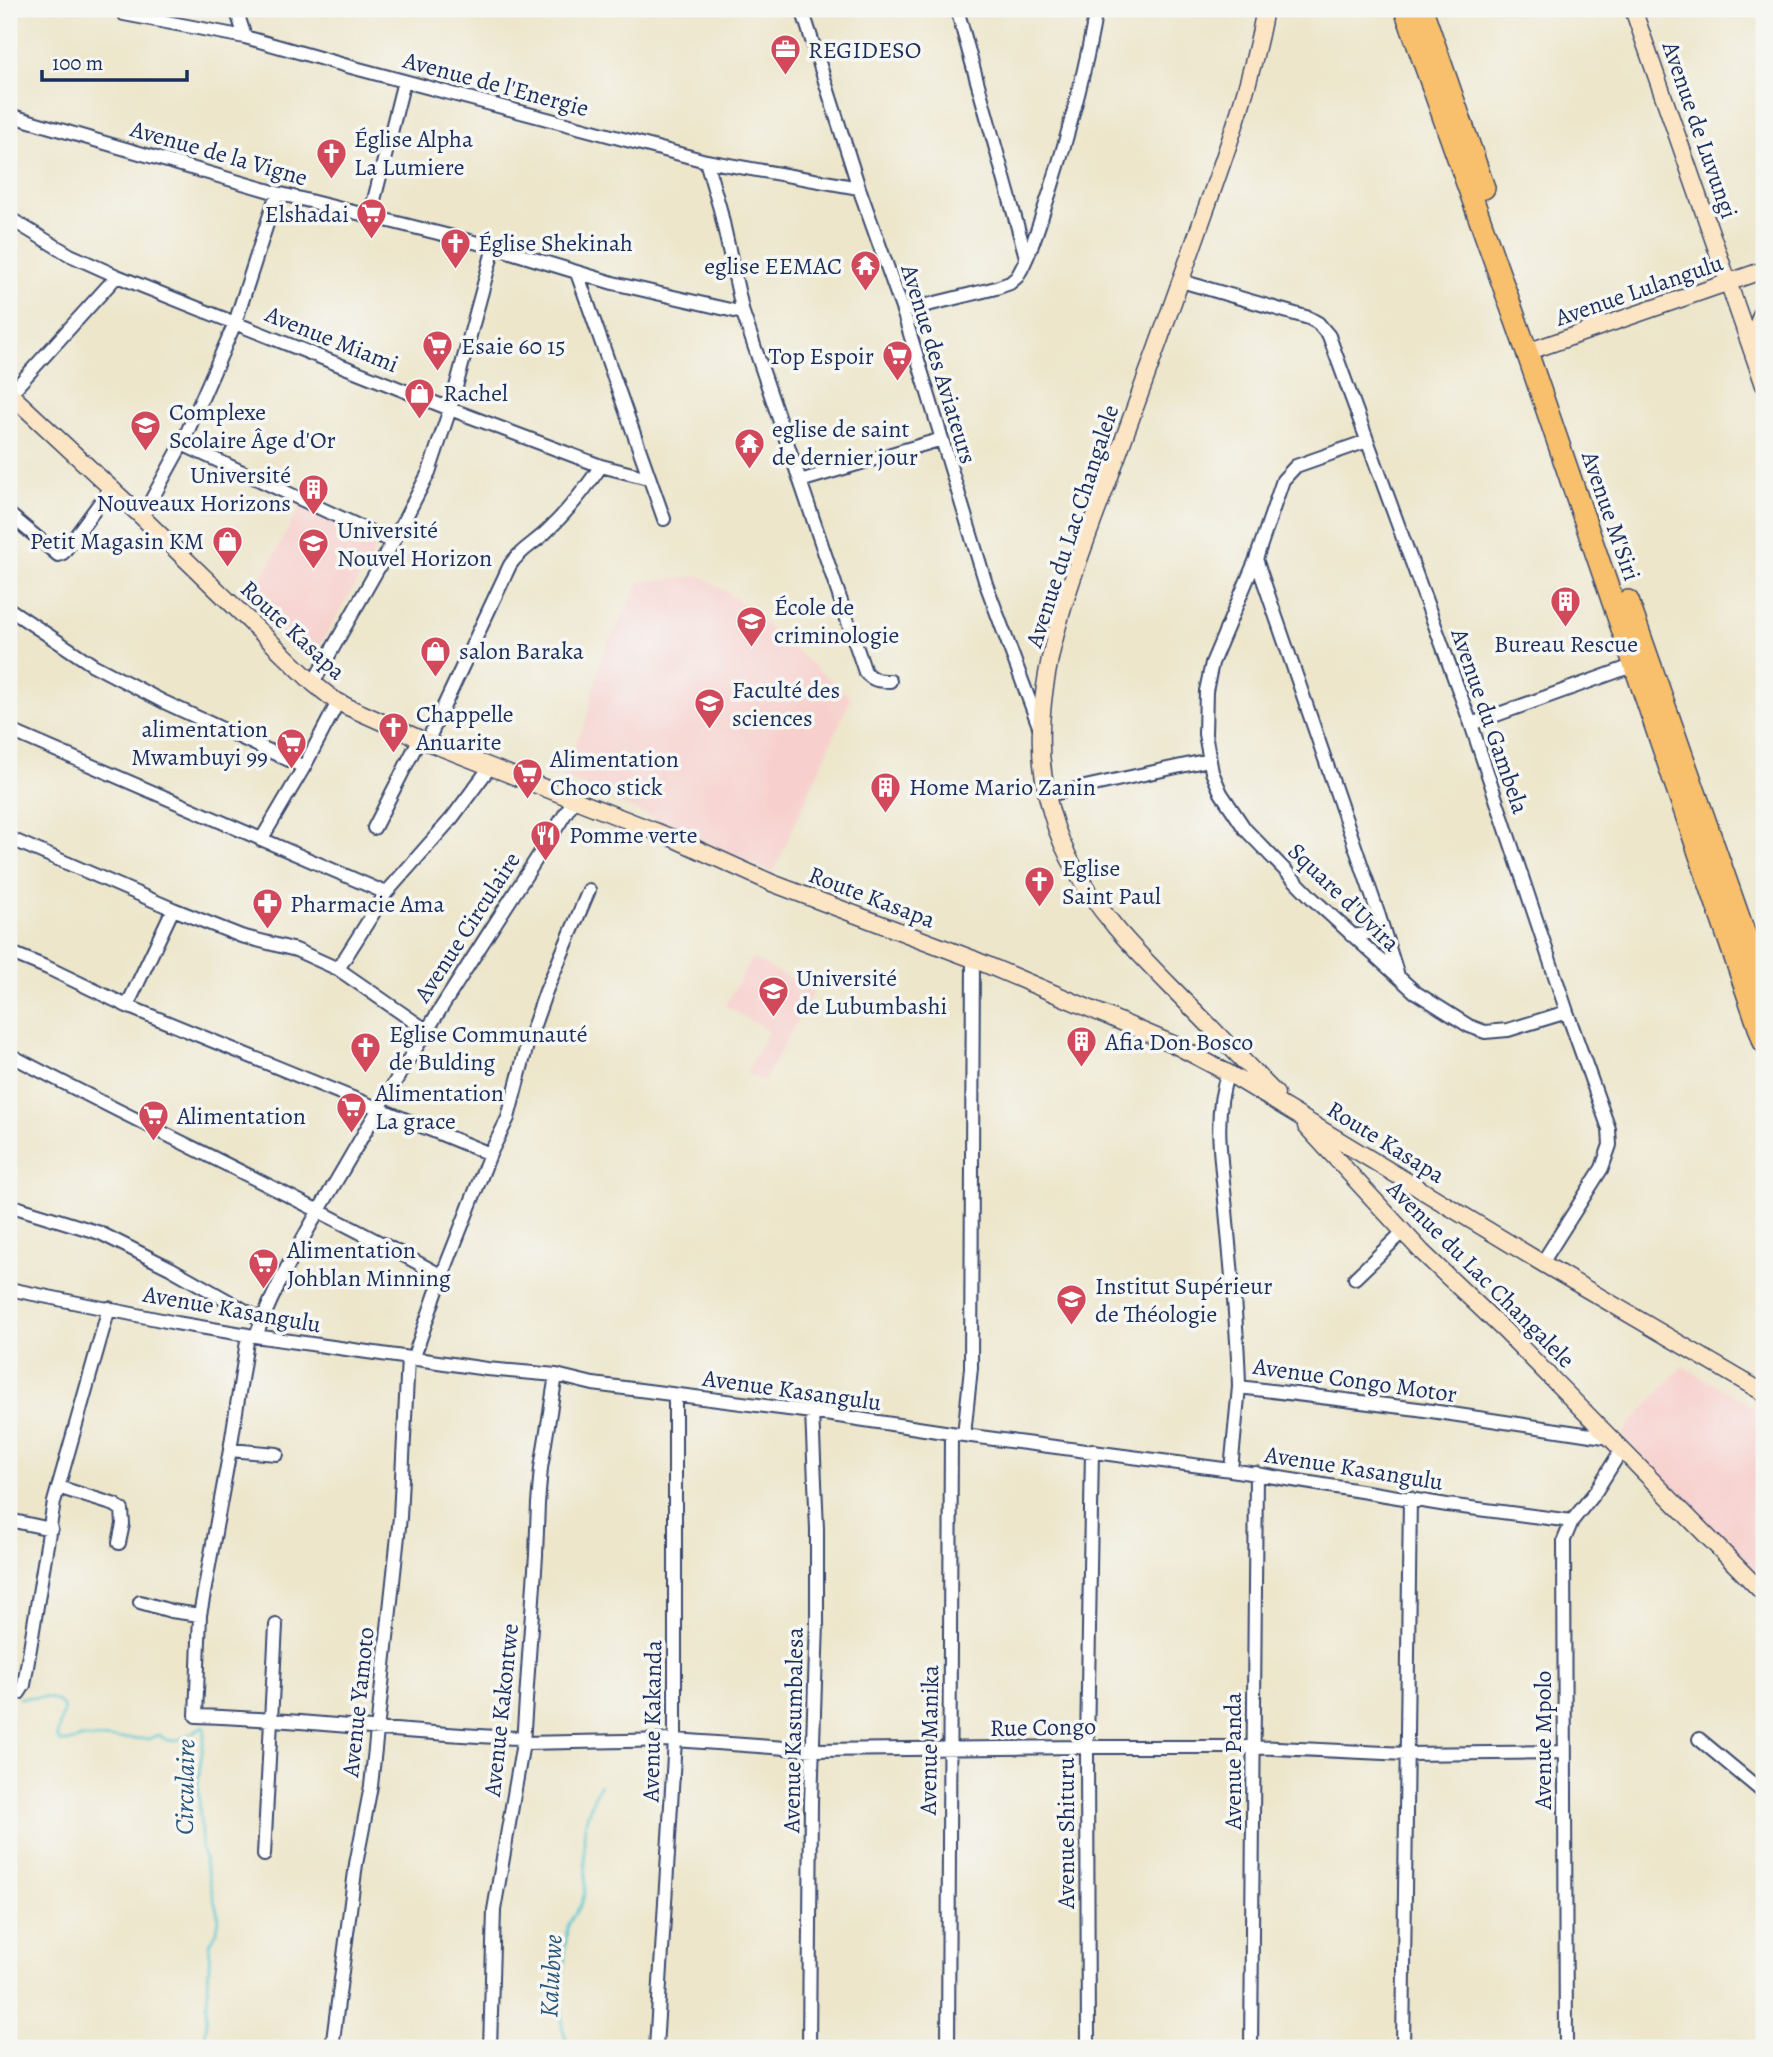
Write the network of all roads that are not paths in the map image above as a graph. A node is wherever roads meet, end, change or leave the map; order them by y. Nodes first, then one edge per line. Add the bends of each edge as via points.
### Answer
1 (236, 9) edge
2 (802, 9) edge
3 (957, 9) edge
4 (1096, 9) edge
5 (1265, 9) edge
6 (1405, 9) edge
7 (1422, 9) edge
8 (1633, 9) edge
9 (124, 14) dead end
10 (245, 37) junction
11 (404, 80) junction
12 (9, 115) edge
13 (706, 161) junction
14 (859, 188) junction
15 (277, 193) junction
16 (370, 216) junction
17 (9, 218) edge
18 (494, 247) junction
19 (1026, 257) junction
20 (1764, 270) edge
21 (577, 272) junction
22 (117, 276) junction
23 (1181, 281) junction
24 (1730, 283) junction
25 (1764, 306) edge
26 (903, 311) junction
27 (743, 313) junction
28 (234, 323) junction
29 (1534, 350) junction
30 (1755, 355) junction
31 (1764, 386) edge
32 (10, 394) edge
33 (450, 409) junction
34 (942, 439) junction
35 (1367, 441) junction
36 (182, 444) junction
37 (601, 466) junction
38 (648, 478) junction
39 (800, 481) junction
40 (110, 489) junction
41 (9, 514) edge
42 (142, 517) junction
43 (664, 519) dead end
44 (393, 542) junction
45 (1256, 559) junction
46 (9, 609) edge
47 (1635, 665) junction
48 (890, 681) dead end
49 (313, 682) junction
50 (338, 702) junction
51 (1471, 724) junction
52 (9, 730) edge
53 (1040, 730) junction
54 (424, 740) junction
55 (1209, 760) junction
56 (304, 767) junction
57 (490, 767) junction
58 (1048, 795) junction
59 (574, 800) junction
60 (374, 828) dead end
61 (9, 838) edge
62 (261, 840) junction
63 (589, 890) dead end
64 (386, 893) junction
65 (173, 909) junction
66 (1379, 916) junction
67 (1351, 934) junction
68 (9, 952) edge
69 (973, 959) junction
70 (338, 969) junction
71 (1398, 976) junction
72 (1764, 989) edge
73 (127, 1006) junction
74 (1567, 1012) junction
75 (426, 1030) junction
76 (1764, 1042) edge
77 (1228, 1046) junction
78 (12, 1056) dead end
79 (1221, 1069) junction
80 (378, 1108) junction
81 (1292, 1110) junction
82 (490, 1154) junction
83 (1384, 1168) junction
84 (1366, 1191) junction
85 (9, 1206) edge
86 (319, 1211) junction
87 (1404, 1231) junction
88 (1542, 1263) junction
89 (442, 1276) junction
90 (1355, 1278) dead end
91 (9, 1289) edge
92 (109, 1308) junction
93 (262, 1320) junction
94 (252, 1336) junction
95 (410, 1358) junction
96 (556, 1375) junction
97 (1239, 1387) junction
98 (1764, 1392) edge
99 (675, 1395) junction
100 (812, 1412) junction
101 (958, 1434) junction
102 (1617, 1443) junction
103 (230, 1450) junction
104 (1092, 1450) junction
105 (277, 1454) dead end
106 (1231, 1469) junction
107 (1256, 1473) junction
108 (58, 1487) junction
109 (1410, 1498) junction
110 (9, 1520) edge
111 (1572, 1521) junction
112 (51, 1529) junction
113 (119, 1544) dead end
114 (1764, 1594) edge
115 (140, 1602) dead end
116 (200, 1615) junction
117 (276, 1625) dead end
118 (9, 1695) edge
119 (270, 1718) junction
120 (377, 1727) junction
121 (1699, 1739) dead end
122 (522, 1740) junction
123 (675, 1740) junction
124 (1087, 1747) junction
125 (1254, 1748) junction
126 (950, 1749) junction
127 (814, 1750) junction
128 (1564, 1752) junction
129 (1406, 1754) junction
130 (1764, 1793) edge
131 (264, 1855) dead end
132 (332, 2048) edge
133 (490, 2048) edge
134 (656, 2048) edge
135 (808, 2048) edge
136 (948, 2048) edge
137 (1088, 2048) edge
138 (1251, 2048) edge
139 (1403, 2048) edge
140 (1566, 2048) edge

1 - 10 street
2 - 14 street, Avenue des Aviateurs
3 - 19 street
4 - 19 street via 1059,164
5 - 23 street, Avenue du Lac Changalele via 1224,162
6 - 29 highway, Avenue M'Siri
7 - 29 highway, Avenue M'Siri
8 - 24 street, Avenue de Luvungi
9 - 10 street, Avenue de l'Energie
10 - 11 street, Avenue de l'Energie
11 - 13 street, Avenue de l'Energie
11 - 16 street
12 - 15 street, Avenue de la Vigne
13 - 14 street, Avenue de l'Energie
13 - 27 street
14 - 26 street, Avenue des Aviateurs
15 - 16 street, Avenue de la Vigne
15 - 28 street
16 - 18 street, Avenue de la Vigne
17 - 22 street, Avenue Miami via 70,255
18 - 21 street, Avenue de la Vigne
18 - 33 street
19 - 26 street via 1010,283
20 - 24 street, Avenue Lulangulu
21 - 27 street, Avenue de la Vigne
21 - 38 street
22 - 28 street, Avenue Miami
22 - 32 street
23 - 35 street, Avenue du Gambela via 1318,323 1329,336
23 - 53 street, Avenue du Lac Changalele via 1062,612
24 - 29 street, Avenue Lulangulu
24 - 30 street, Avenue de Luvungi
25 - 30 street via 1756,330
26 - 34 street, Avenue des Aviateurs
27 - 39 street
28 - 33 street, Avenue Miami
28 - 36 street
29 - 47 highway, Avenue M'Siri
29 - 72 highway, Avenue M'Siri
30 - 31 street, Avenue de Luvungi
32 - 40 street, Route Kasapa
33 - 37 street, Avenue Miami
33 - 44 street via 429,472
34 - 39 street
34 - 53 street, Avenue des Aviateurs via 986,584
35 - 45 street via 1288,473
35 - 51 street, Avenue du Gambela
36 - 42 street
36 - 44 street
37 - 38 street, Avenue Miami
37 - 54 street via 554,524 510,565
38 - 43 street
39 - 48 street via 865,672 878,681
40 - 41 street via 58,555
40 - 42 street, Route Kasapa
42 - 49 street, Route Kasapa
44 - 49 street
45 - 55 street, Square d'Uvira via 1212,663 1205,713
45 - 66 street, Square d'Uvira
46 - 56 street via 93,665
47 - 51 street
47 - 76 highway, Avenue M'Siri
49 - 50 street, Route Kasapa
50 - 54 street, Route Kasapa
50 - 56 street
51 - 74 street, Avenue du Gambela
52 - 62 street
53 - 58 street, Avenue du Lac Changalele
54 - 57 street, Route Kasapa
54 - 60 street
55 - 58 street
55 - 67 street, Square d'Uvira via 1221,793 1245,829
56 - 62 street
57 - 59 street, Route Kasapa
57 - 64 street
58 - 77 street, Avenue du Lac Changalele via 1069,858 1098,905
59 - 69 street, Route Kasapa via 772,883
59 - 75 street, Avenue Circulaire
61 - 65 street
62 - 64 street
63 - 82 street, Avenue Yamoto via 545,991 508,1118
64 - 70 street
65 - 70 street via 241,936 296,950
65 - 73 street
66 - 67 street via 1371,932
66 - 71 street, Square d'Uvira
67 - 71 street, Square d'Uvira
68 - 73 street
69 - 79 street, Route Kasapa
69 - 101 street, Avenue Manika via 971,1368
70 - 75 street
71 - 74 street via 1415,992 1477,1030 1508,1030
73 - 80 street
74 - 88 street, Avenue du Gambela via 1609,1129 1610,1144 1602,1168
75 - 80 street, Avenue Circulaire
77 - 79 street
77 - 81 street, Avenue du Lac Changalele
78 - 86 street
79 - 81 street, Route Kasapa
79 - 97 street, Avenue Congo Motor via 1222,1172
80 - 82 street
80 - 86 street, Avenue Circulaire
81 - 83 street, Route Kasapa
81 - 84 street, Avenue du Lac Changalele
82 - 89 street, Avenue Yamoto
83 - 84 street
83 - 88 street, Route Kasapa
84 - 87 street, Avenue du Lac Changalele
85 - 93 street via 100,1233
86 - 89 street
86 - 93 street, Avenue Circulaire
87 - 90 street
87 - 102 street, Avenue du Lac Changalele
88 - 98 street, Route Kasapa
89 - 95 street, Avenue Yamoto
91 - 92 street, Avenue Kasangulu
92 - 94 street, Avenue Kasangulu
92 - 108 street
93 - 94 street, Avenue Circulaire
94 - 95 street, Avenue Kasangulu
94 - 103 street, Avenue Circulaire
95 - 96 street, Avenue Kasangulu
95 - 120 street, Avenue Yamoto via 400,1517
96 - 99 street, Avenue Kasangulu
96 - 122 street, Avenue Kakontwe via 541,1468
97 - 102 street, Avenue Congo Motor via 1418,1409
97 - 106 street
99 - 100 street, Avenue Kasangulu
99 - 123 street, Avenue Kakanda
100 - 101 street, Avenue Kasangulu
100 - 127 street, Avenue Kasumbalesa via 817,1530
101 - 104 street, Avenue Kasangulu
101 - 126 street, Avenue Manika
102 - 111 street, Avenue Mpolo via 1596,1491
102 - 114 street, Avenue du Lac Changalele
103 - 105 street
103 - 116 street, Avenue Circulaire
104 - 106 street, Avenue Kasangulu
104 - 124 street, Avenue Shituru
106 - 107 street, Avenue Kasangulu
107 - 109 street, Avenue Kasangulu
107 - 125 street, Avenue Panda
108 - 112 street
108 - 113 street via 122,1510
109 - 111 street, Avenue Kasangulu
109 - 129 street
110 - 112 street
111 - 128 street, Avenue Mpolo via 1563,1554
112 - 118 street via 23,1685 19,1693
115 - 116 street
116 - 119 street, Avenue Circulaire via 196,1716
117 - 119 street
119 - 120 street
119 - 131 street
120 - 122 street, Rue Congo
120 - 132 street, Avenue Yamoto
121 - 130 street
122 - 123 street, Rue Congo
122 - 133 street, Avenue Kakontwe via 494,1910
123 - 127 street, Rue Congo
123 - 134 street, Avenue Kakanda
124 - 125 street, Rue Congo
124 - 126 street, Rue Congo
124 - 137 street, Avenue Shituru
125 - 129 street, Rue Congo
125 - 138 street, Avenue Panda
126 - 127 street, Rue Congo
126 - 136 street, Avenue Manika
127 - 135 street, Avenue Kasumbalesa
128 - 129 street, Rue Congo
128 - 140 street, Avenue Mpolo
129 - 139 street

